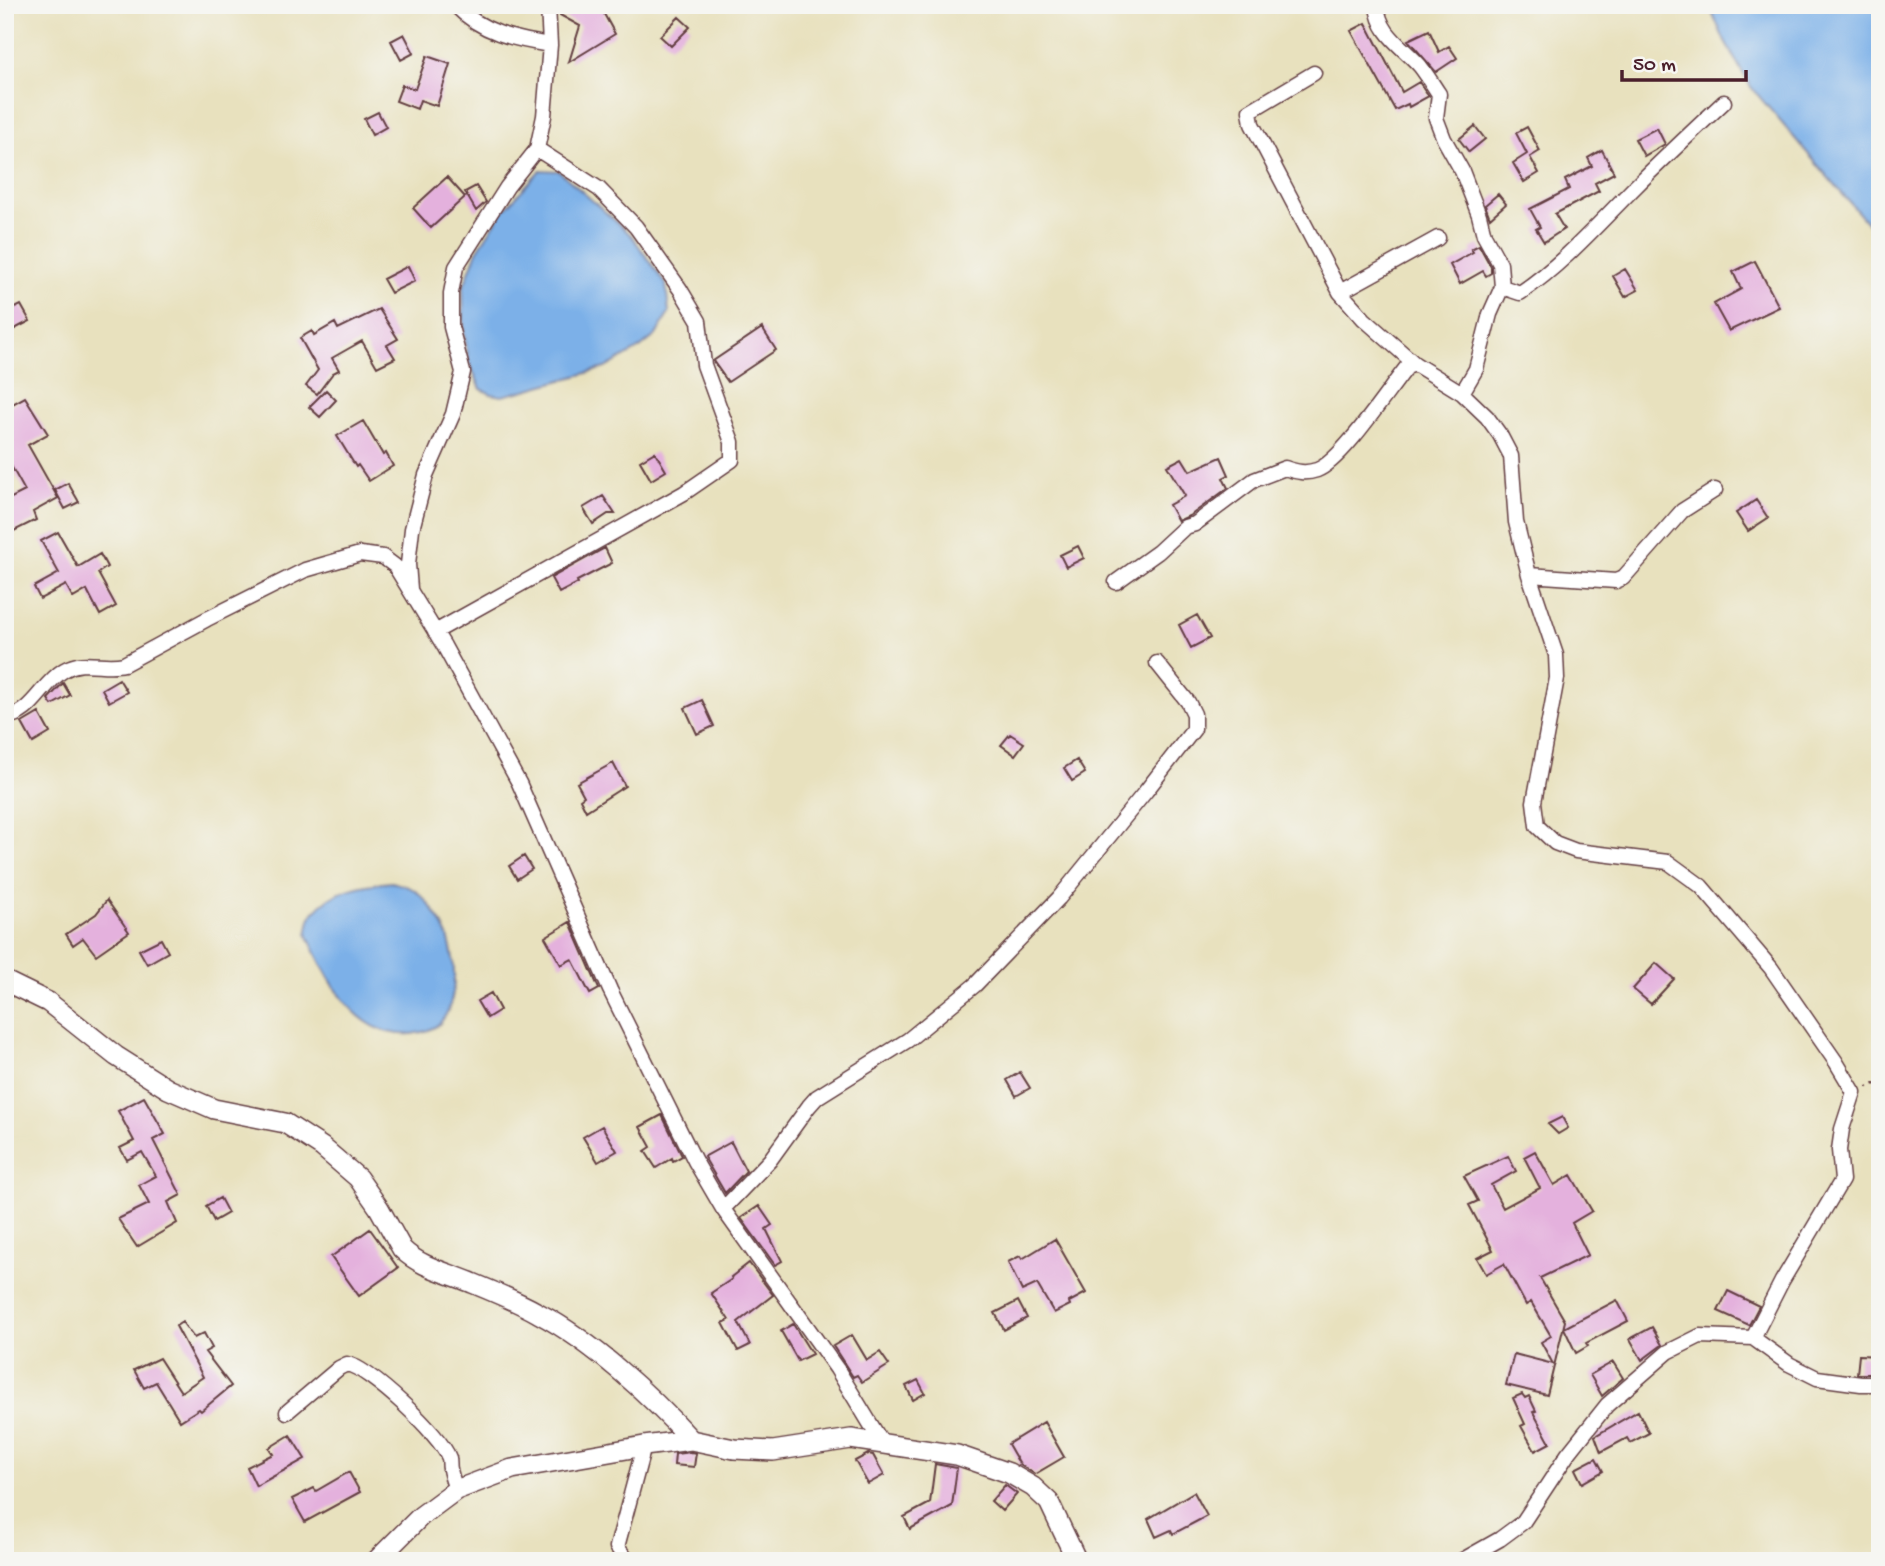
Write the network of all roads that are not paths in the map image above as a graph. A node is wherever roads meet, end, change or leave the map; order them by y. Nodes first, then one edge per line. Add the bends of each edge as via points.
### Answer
1 (456, 5) edge
2 (548, 5) edge
3 (1377, 5) edge
4 (550, 45) junction
5 (1314, 73) dead end
6 (1724, 102) dead end
7 (537, 149) junction
8 (1437, 238) dead end
9 (1502, 287) junction
10 (1340, 292) junction
11 (1415, 364) junction
12 (1462, 393) junction
13 (1715, 490) dead end
14 (1529, 575) junction
15 (1116, 582) dead end
16 (410, 594) junction
17 (435, 632) junction
18 (1157, 663) dead end
19 (5, 717) edge
20 (5, 981) edge
21 (723, 1209) junction
22 (1753, 1338) junction
23 (1880, 1384) edge
24 (287, 1412) dead end
25 (691, 1440) junction
26 (882, 1443) junction
27 (644, 1446) junction
28 (456, 1490) junction
29 (376, 1561) edge
30 (628, 1561) edge
31 (1077, 1561) edge
32 (1461, 1561) edge

1 - 4 street via 470,20 510,38
2 - 4 street
3 - 9 street via 1378,19 1389,35 1420,66 1439,94 1436,118 1500,264
4 - 7 street
5 - 10 street via 1250,111 1252,124
6 - 9 street via 1538,281 1520,293
7 - 16 street via 456,267 451,327 463,372 412,529
7 - 17 street via 598,189 636,227 680,289 699,321 704,365 732,442 732,460 684,493
8 - 10 street
9 - 12 street via 1476,369
10 - 11 street
11 - 12 street
11 - 15 street via 1407,367 1320,470 1301,473 1285,468 1254,480
12 - 14 street via 1487,417 1511,456 1516,522
13 - 14 street via 1682,511 1623,578
14 - 22 street via 1556,655 1558,678 1535,793 1536,826 1555,843 1576,851 1668,862 1701,886 1770,968 1854,1092 1839,1150 1842,1180
16 - 17 street
16 - 19 street via 395,566 383,557 360,554 316,567 124,664 88,662 66,668 44,686 28,708
17 - 21 street via 519,783 610,990
18 - 21 street via 1188,702 1194,729 1146,791 1059,898 975,985 908,1040 817,1097 770,1160
20 - 25 street via 48,1002 116,1056 168,1089 214,1108 285,1124 322,1147 358,1178 407,1254 537,1312 568,1331 638,1387
21 - 26 street via 837,1369
22 - 23 street via 1817,1378
22 - 32 street via 1700,1336 1668,1352 1607,1405 1523,1522
24 - 28 street via 339,1368 356,1366 431,1431 449,1458
25 - 26 street via 773,1451 851,1439
25 - 27 street
26 - 31 street via 957,1455 1009,1473 1049,1502
27 - 28 street via 512,1469
27 - 30 street via 617,1547
28 - 29 street via 421,1516

